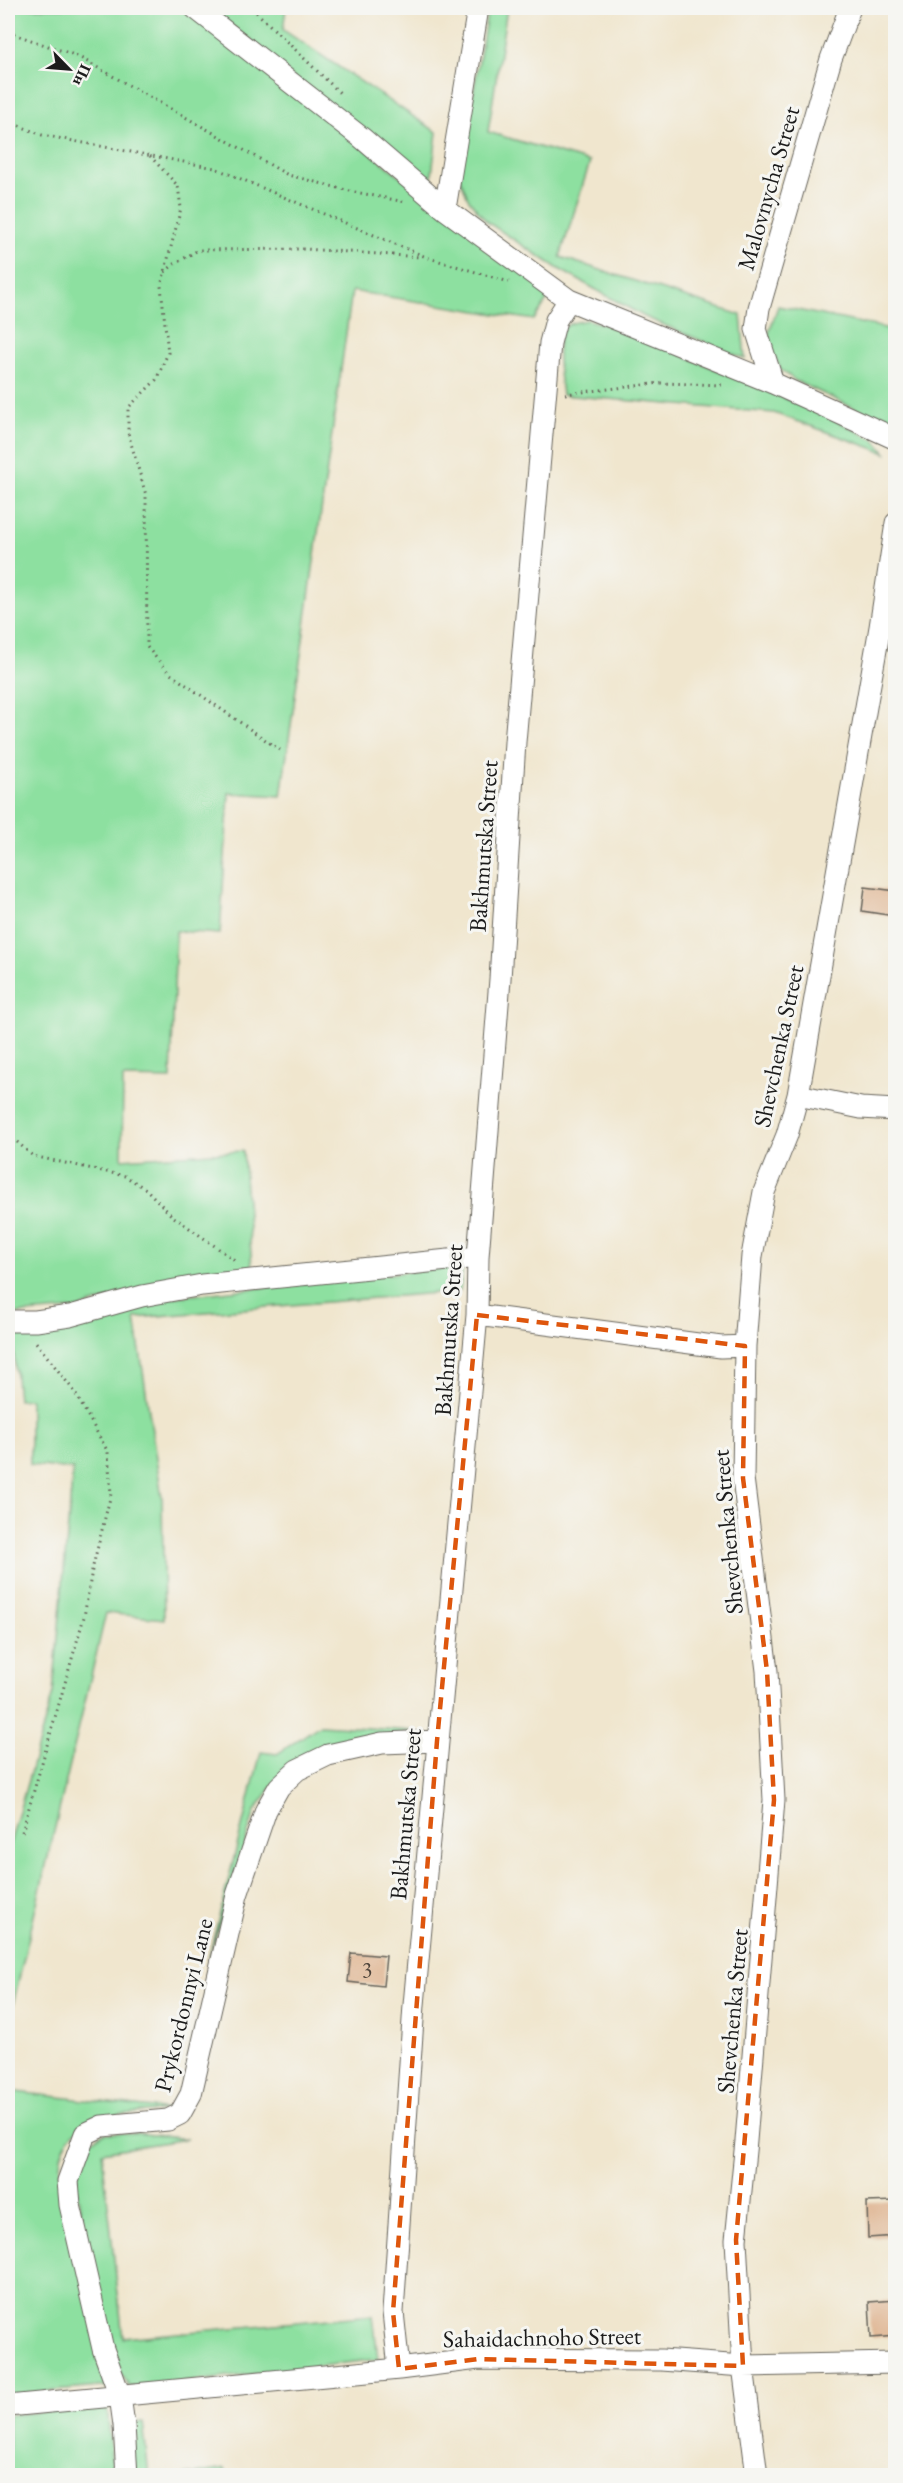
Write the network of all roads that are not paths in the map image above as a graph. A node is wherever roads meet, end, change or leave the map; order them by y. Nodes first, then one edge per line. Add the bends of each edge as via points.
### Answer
1 (195, 8) edge
2 (478, 8) edge
3 (850, 8) edge
4 (445, 209) junction
5 (569, 300) junction
6 (765, 380) junction
7 (896, 439) edge
8 (896, 523) edge
9 (798, 1095) junction
10 (896, 1110) edge
11 (478, 1257) junction
12 (477, 1315) junction
13 (13, 1321) edge
14 (745, 1346) junction
15 (437, 1741) junction
16 (896, 2363) edge
17 (743, 2366) junction
18 (399, 2369) junction
19 (120, 2396) junction
20 (8, 2406) edge
21 (127, 2475) edge
22 (757, 2475) edge

1 - 4 street via 362,138
2 - 4 street
3 - 6 street, Malovnycha Street via 831,59 759,308 756,329
4 - 5 street
5 - 6 street
5 - 11 street, Bakhmutska Street via 553,331 545,397 515,742
6 - 7 street
8 - 9 street, Shevchenka Street
9 - 10 street via 861,1108
9 - 14 street, Shevchenka Street via 764,1192 752,1256
11 - 12 street, Bakhmutska Street
11 - 13 street via 202,1285 142,1296 70,1316 36,1322
12 - 14 street via 710,1346
12 - 15 street, Bakhmutska Street
14 - 17 street, Shevchenka Street via 743,1478 767,1671 774,1800 736,2240
15 - 18 street, Bakhmutska Street via 393,2312
15 - 19 street, Prykordonnyi Lane via 382,1743 328,1755 297,1770 279,1787 266,1810 237,1895 191,2094 180,2114 168,2120 102,2126 85,2134 68,2181 70,2205 103,2349
16 - 17 street, Sahaidachnoho Street
17 - 18 street, Sahaidachnoho Street via 661,2360 478,2359
17 - 22 street, Shevchenka Street
18 - 19 street, Sahaidachnoho Street
19 - 20 street, Sahaidachnoho Street
19 - 21 street

